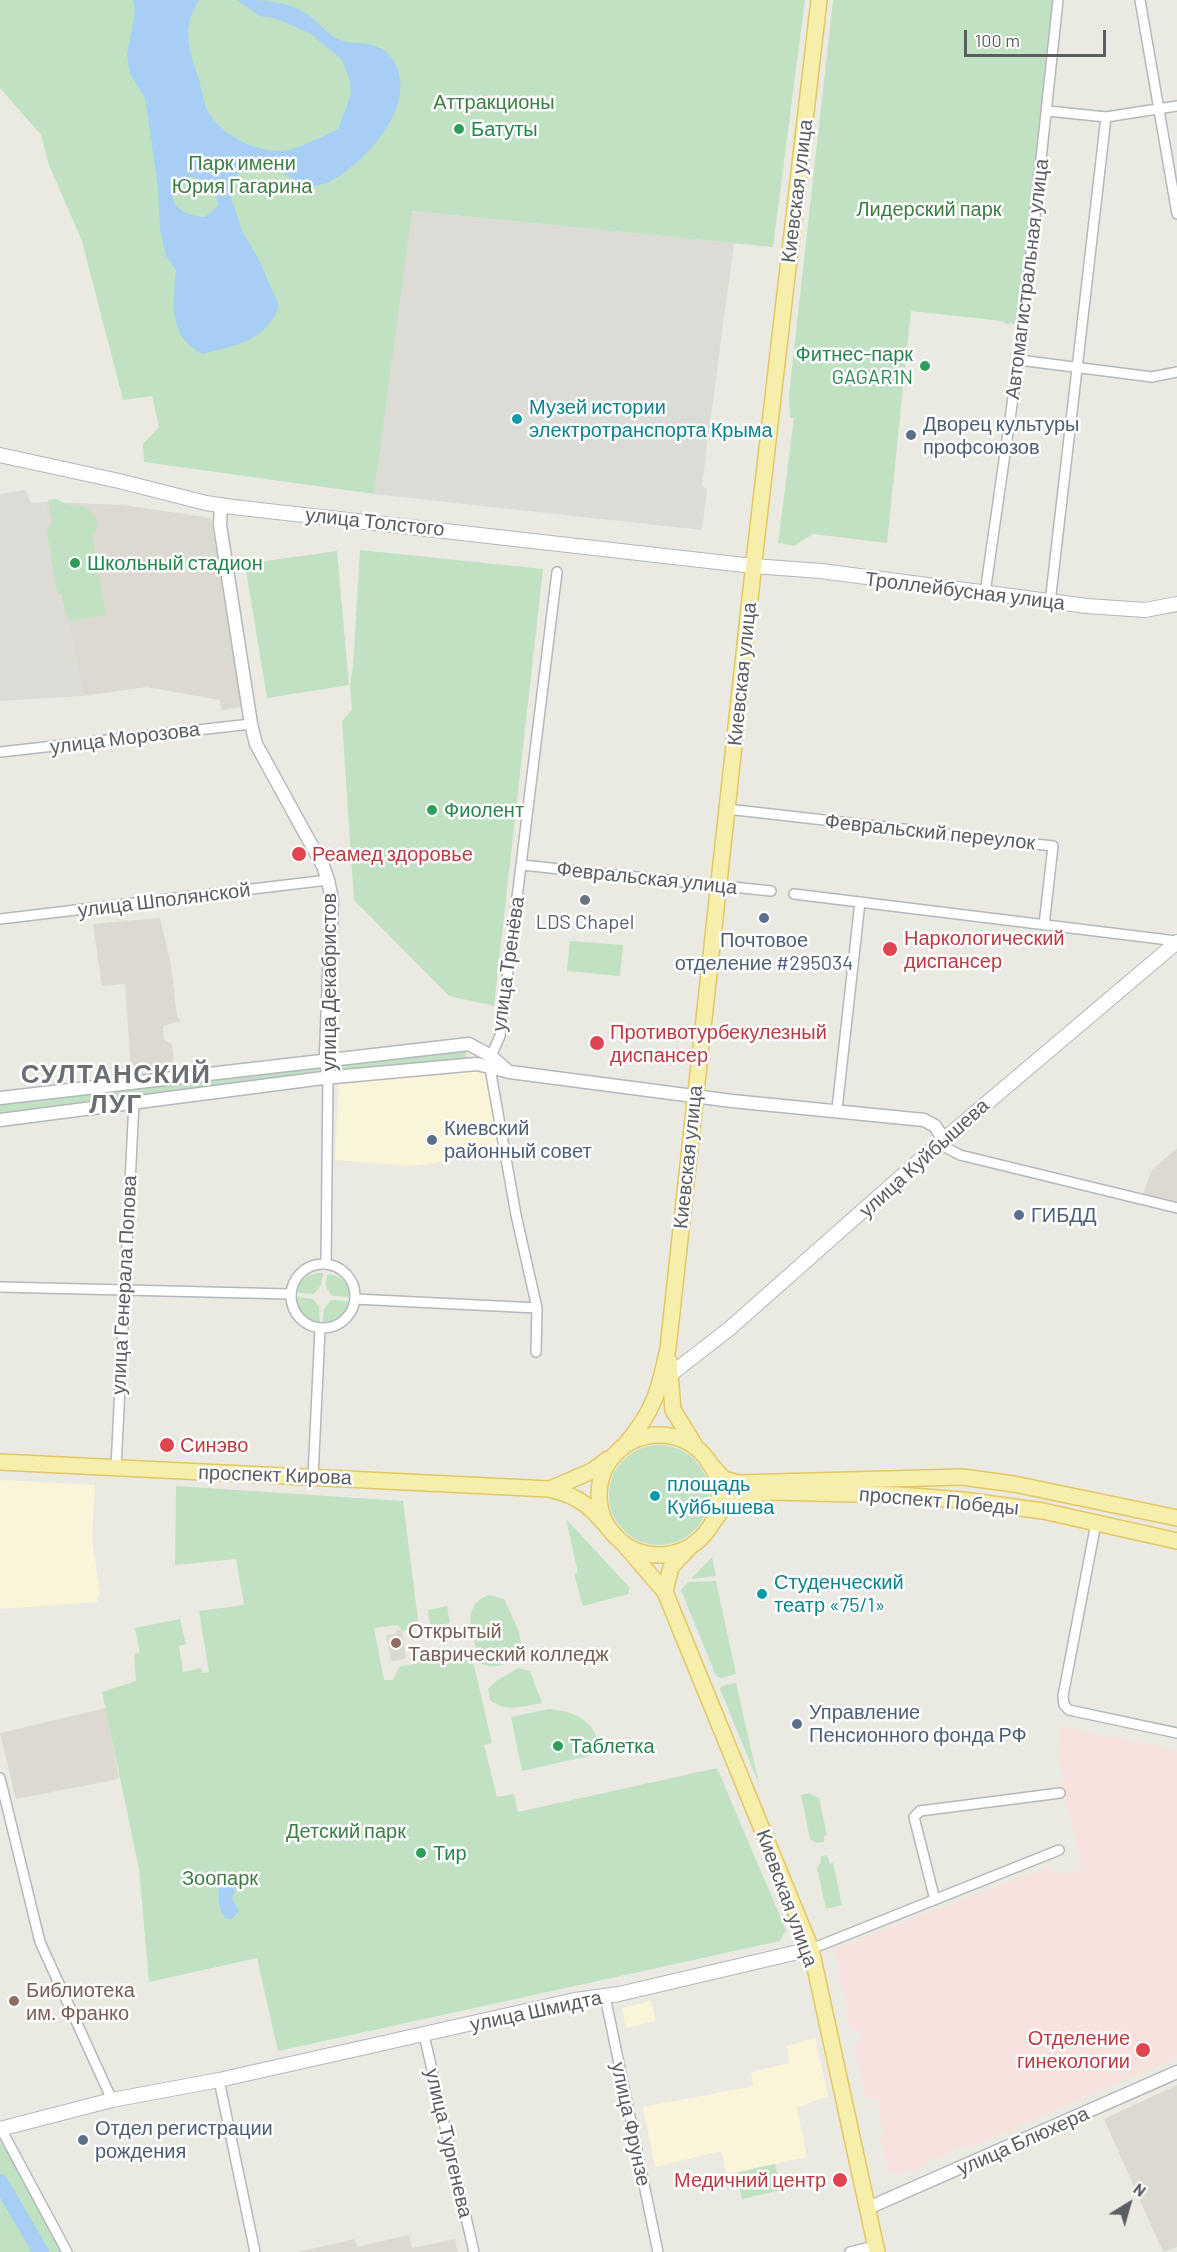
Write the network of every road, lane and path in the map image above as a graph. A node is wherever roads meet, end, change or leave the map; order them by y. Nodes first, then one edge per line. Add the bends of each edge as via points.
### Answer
1 (819, 0) edge
2 (1058, 0) edge
3 (1140, 0) edge
4 (1177, 106) edge
5 (1161, 108) junction
6 (1048, 111) junction
7 (1106, 117) junction
8 (1177, 213) edge
9 (1019, 360) junction
10 (1079, 368) junction
11 (1177, 372) edge
12 (0, 455) edge
13 (221, 506) junction
14 (753, 566) junction
15 (557, 572) dead end
16 (985, 593) junction
17 (1050, 603) junction
18 (1177, 604) edge
19 (251, 724) junction
20 (0, 752) edge
21 (727, 809) junction
22 (522, 865) junction
23 (328, 880) junction
24 (718, 885) junction
25 (771, 891) dead end
26 (794, 894) dead end
27 (860, 902) junction
28 (0, 919) edge
29 (1044, 925) junction
30 (1177, 942) edge
31 (327, 1061) junction
32 (490, 1062) junction
33 (328, 1077) junction
34 (694, 1097) junction
35 (0, 1098) edge
36 (134, 1102) junction
37 (837, 1109) junction
38 (0, 1120) edge
39 (944, 1140) junction
40 (1177, 1208) edge
41 (326, 1264) junction
42 (0, 1287) edge
43 (123, 1290) junction
44 (291, 1293) junction
45 (356, 1299) junction
46 (537, 1308) junction
47 (320, 1329) junction
48 (668, 1348) junction
49 (536, 1352) dead end
50 (671, 1374) junction
51 (622, 1447) junction
52 (705, 1457) junction
53 (0, 1462) edge
54 (116, 1468) junction
55 (313, 1477) junction
56 (549, 1489) junction
57 (1177, 1518) edge
58 (1096, 1523) junction
59 (711, 1525) junction
60 (619, 1540) junction
61 (1177, 1541) edge
62 (690, 1547) junction
63 (665, 1592) junction
64 (1177, 1733) edge
65 (0, 1778) edge
66 (1060, 1794) dead end
67 (1059, 1850) dead end
68 (935, 1900) junction
69 (811, 1949) junction
70 (605, 1996) junction
71 (424, 2035) junction
72 (1177, 2072) edge
73 (219, 2080) junction
74 (112, 2100) junction
75 (1, 2128) edge
76 (868, 2208) junction
77 (876, 2249) edge
78 (68, 2252) edge
79 (255, 2252) edge
80 (474, 2252) edge
81 (658, 2252) edge
82 (850, 2252) edge

1 - 14 main road, Киевская улица
2 - 6 street, Автомагистральная улица
3 - 5 street
4 - 5 street
5 - 7 street
5 - 8 street
6 - 7 street
6 - 9 street, Автомагистральная улица
7 - 10 street
9 - 10 street
9 - 16 street, Автомагистральная улица
10 - 11 street via 1152,377
10 - 17 street
12 - 13 main road, улица Толстого
13 - 14 main road, улица Толстого
13 - 19 street, улица Декабристов via 220,525
14 - 16 main road, Троллейбусная улица
14 - 21 main road, Киевская улица
15 - 22 street, улица Тренёва
16 - 17 main road, Троллейбусная улица
17 - 18 main road, Троллейбусная улица via 1145,610
19 - 20 street, улица Морозова
19 - 23 street, улица Декабристов via 256,744
21 - 24 main road, Киевская улица
21 - 29 street, Февральский переулок via 1053,846
22 - 24 street, Февральская улица
22 - 32 street, улица Тренёва via 500,1036
23 - 28 street, улица Шполянской
23 - 31 street, улица Декабристов via 332,899
24 - 25 street, Февральская улица
24 - 34 main road, Киевская улица
26 - 27 street
27 - 29 street
27 - 37 street
29 - 30 street
30 - 39 main road, улица Куйбышева
31 - 32 street via 469,1044
31 - 33 street, улица Декабристов
31 - 35 street
32 - 33 street
32 - 34 street via 510,1072
32 - 46 street, улица Тренёва via 516,1215
33 - 36 street
33 - 41 street, улица Декабристов
34 - 37 street
34 - 48 main road, Киевская улица
36 - 38 street
36 - 43 street, улица Генерала Попова
37 - 39 street via 929,1121
39 - 40 street via 945,1147 960,1155
39 - 50 main road, улица Куйбышева via 729,1329
41 - 44 street via 302,1271
41 - 45 street via 348,1275
42 - 43 street
43 - 44 street
43 - 54 street, улица Генерала Попова
44 - 47 street via 298,1317
45 - 46 street
45 - 47 street via 344,1321
46 - 49 street, улица Тренёва
47 - 55 street
48 - 50 main road, Киевская улица
48 - 51 main road, Киевская улица via 658,1395 643,1424
50 - 52 main road, Киевская улица via 673,1410
51 - 52 main road via 645,1436 671,1436
51 - 56 main road via 592,1471
51 - 60 main road via 609,1461 599,1486 602,1514
52 - 57 main road, проспект Победы via 724,1479 738,1483 962,1477
52 - 59 main road via 717,1481 719,1499
53 - 54 main road, проспект Кирова
54 - 55 main road, проспект Кирова
55 - 56 main road, проспект Кирова
56 - 60 main road via 591,1506
58 - 59 main road, проспект Победы via 963,1500 771,1492 728,1501
58 - 61 main road, проспект Победы
58 - 64 street via 1064,1705 1069,1710
59 - 62 main road
60 - 62 main road via 649,1554
60 - 63 main road, Киевская улица
62 - 63 main road via 671,1567
63 - 69 main road, Киевская улица
65 - 74 street via 40,1942
66 - 68 street via 920,1810 914,1817
67 - 68 street, улица Шмидта
68 - 69 street, улица Шмидта
69 - 70 main road, улица Шмидта
69 - 76 main road, Киевская улица
70 - 71 main road, улица Шмидта
70 - 81 street, улица Фрунзе
71 - 73 main road, улица Шмидта
71 - 80 street, улица Тургенева
72 - 76 street, улица Блюхера
73 - 74 main road, улица Шмидта
73 - 79 street
74 - 75 main road, улица Шмидта
75 - 78 street
76 - 77 main road, Киевская улица
77 - 82 street

